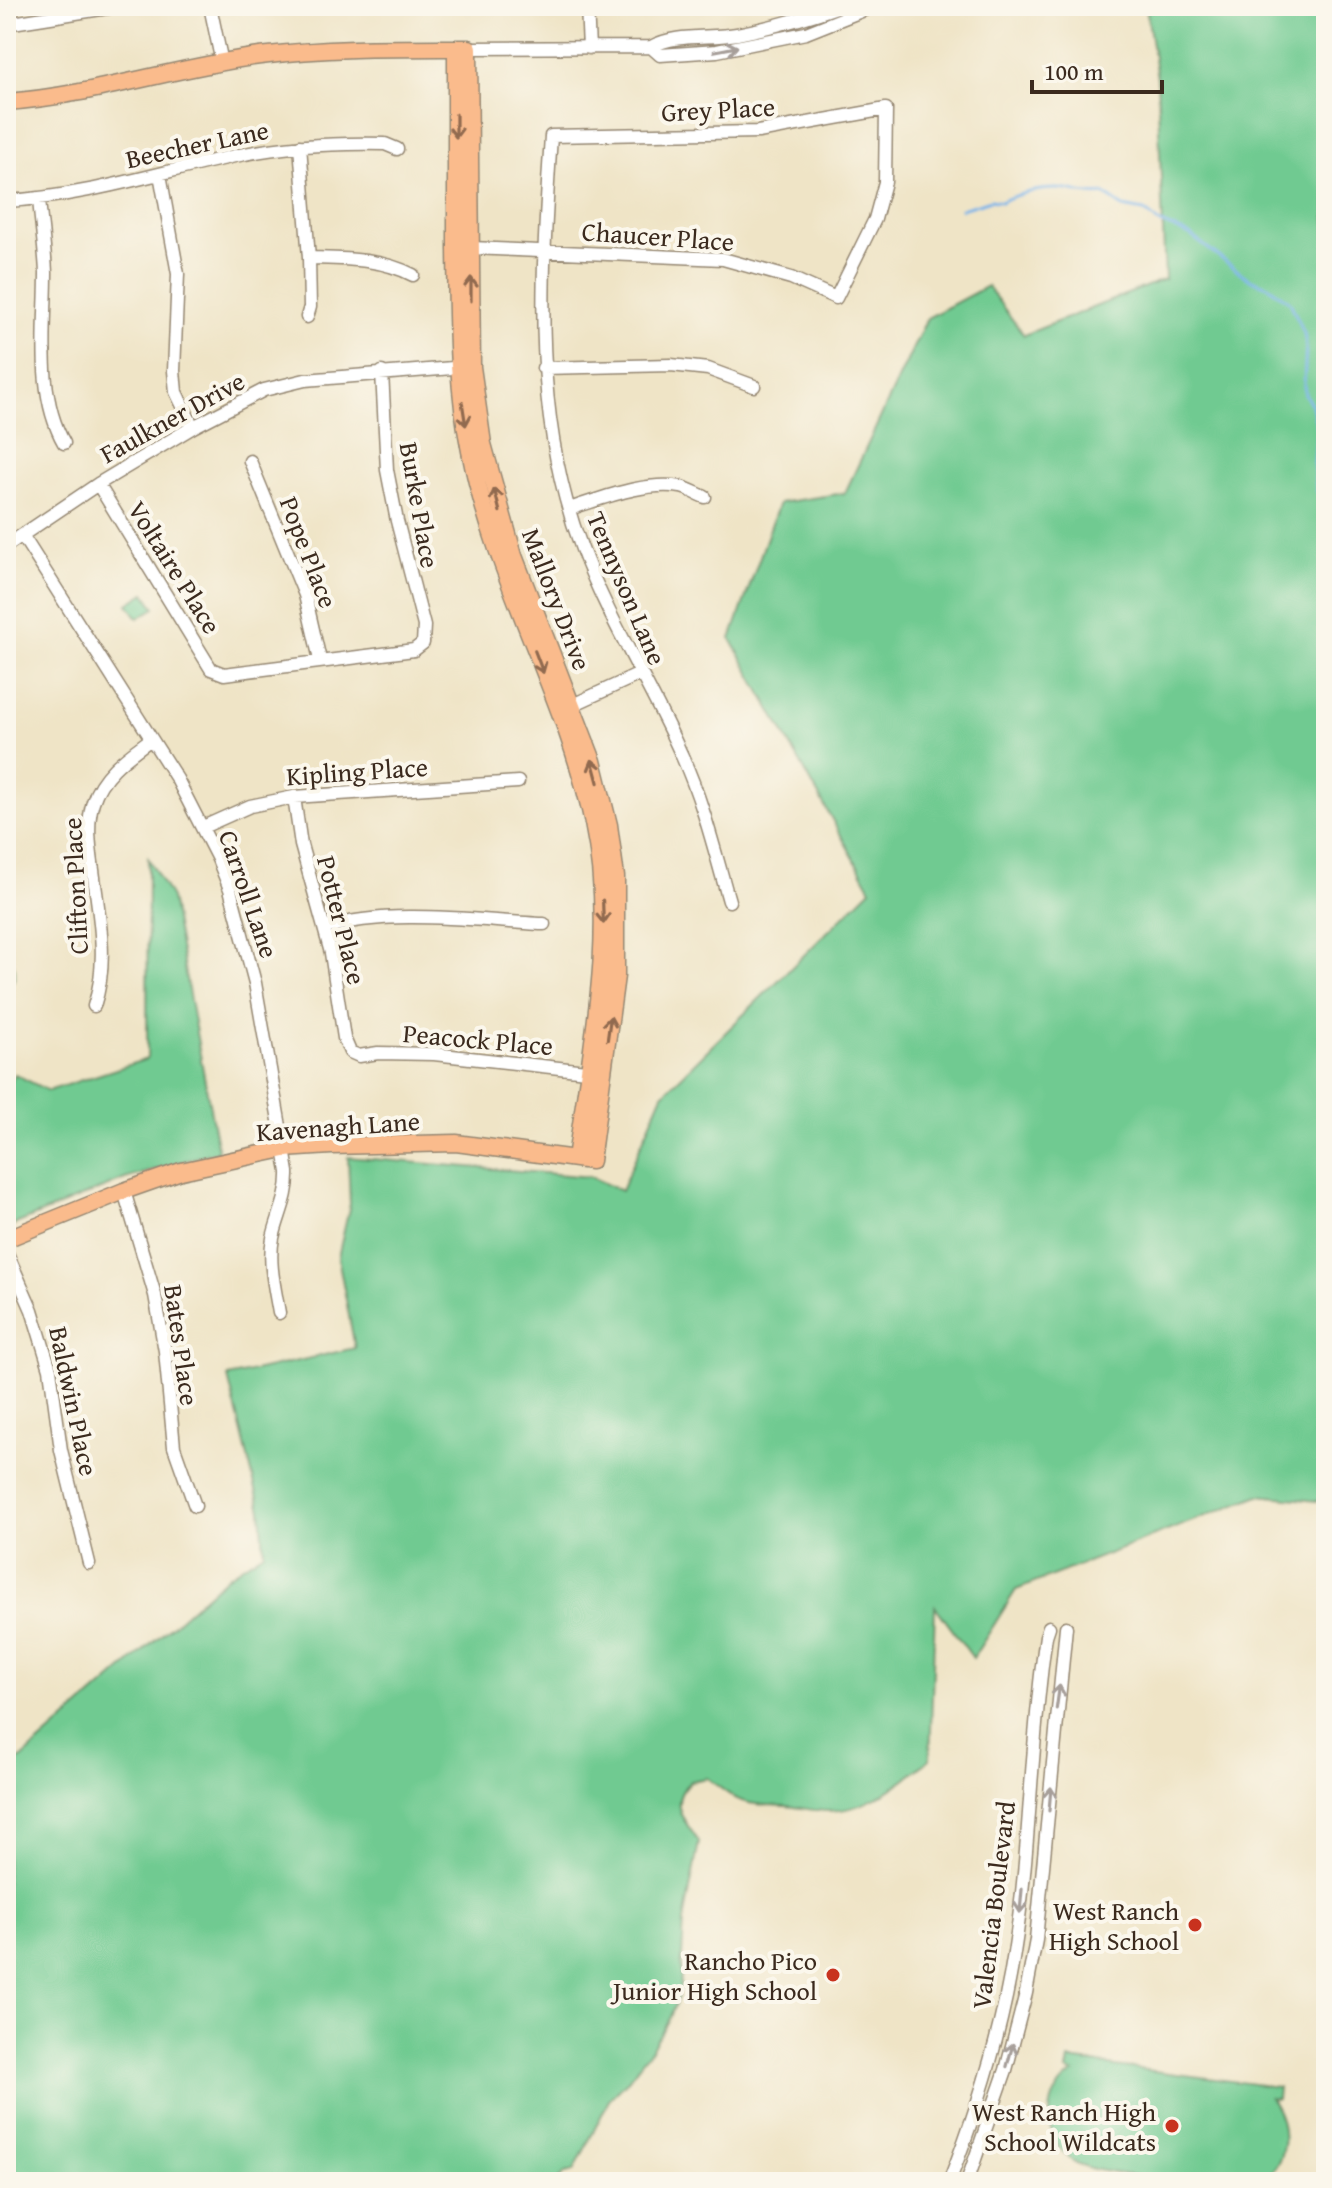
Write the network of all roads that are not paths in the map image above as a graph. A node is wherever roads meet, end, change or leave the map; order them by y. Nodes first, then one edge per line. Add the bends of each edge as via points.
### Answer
1 (120, 6) edge
2 (210, 6) edge
3 (587, 6) edge
4 (839, 6) edge
5 (874, 6) edge
6 (55, 12) edge
7 (6, 24) edge
8 (651, 47) junction
9 (462, 48) junction
10 (589, 48) junction
11 (222, 63) junction
12 (6, 102) edge
13 (551, 136) joint
14 (300, 146) junction
15 (397, 149) dead end
16 (160, 174) junction
17 (39, 199) junction
18 (6, 201) edge
19 (471, 248) junction
20 (543, 251) junction
21 (309, 258) junction
22 (413, 275) dead end
23 (836, 298) joint
24 (307, 317) dead end
25 (465, 367) junction
26 (543, 368) junction
27 (382, 372) junction
28 (754, 386) dead end
29 (193, 427) junction
30 (64, 443) dead end
31 (250, 461) dead end
32 (98, 484) junction
33 (705, 497) dead end
34 (569, 509) junction
35 (22, 535) junction
36 (6, 546) edge
37 (320, 660) junction
38 (640, 674) junction
39 (565, 708) junction
40 (151, 739) junction
41 (518, 782) dead end
42 (294, 797) junction
43 (203, 827) junction
44 (729, 901) dead end
45 (544, 924) dead end
46 (326, 928) junction
47 (94, 1006) dead end
48 (350, 1052) joint
49 (595, 1072) junction
50 (284, 1149) junction
51 (584, 1160) joint
52 (124, 1191) junction
53 (6, 1239) edge
54 (6, 1251) edge
55 (279, 1313) dead end
56 (195, 1506) dead end
57 (89, 1563) dead end
58 (1049, 1627) dead end
59 (1066, 1627) dead end
60 (949, 2182) edge
61 (967, 2182) edge

1 - 6 street
2 - 11 street
3 - 10 street
4 - 8 street via 734,35 663,40
8 -> 5 street via 660,55 717,51 806,33
6 - 7 street
8 - 10 street
9 - 10 street
9 - 11 main road via 339,49
9 - 19 main road, Mallory Drive
9 -> 25 main road
11 - 12 main road via 91,91
13 - 20 street, Tennyson Lane
13 - 23 street, Grey Place via 758,132 886,109 882,194
14 - 15 street, Beecher Lane via 385,144
14 - 16 street, Beecher Lane
14 - 21 street
16 - 17 street, Beecher Lane
16 - 29 street via 178,274 176,392
17 - 18 street, Beecher Lane
17 - 30 street via 46,269 47,388 54,425
19 - 20 street, Chaucer Place
25 -> 19 main road, Mallory Drive
20 - 23 street, Chaucer Place via 723,259 791,278
20 - 26 street, Tennyson Lane
21 - 22 street via 374,261
21 - 24 street
25 - 27 street, Faulkner Drive
25 - 39 main road, Mallory Drive via 502,519
26 - 28 street via 671,365 708,369
26 - 34 street, Tennyson Lane
27 - 29 street, Faulkner Drive via 274,387
27 - 37 street, Burke Place via 387,470 424,626 423,643 414,650
29 - 32 street, Faulkner Drive
31 - 37 street, Pope Place via 305,595
32 - 35 street, Faulkner Drive
32 - 37 street, Voltaire Place via 211,669 224,674
33 - 34 street via 683,487 657,487
34 - 38 street, Tennyson Lane via 600,594
35 - 36 street, Faulkner Drive
35 - 40 street, Carroll Lane
38 - 39 street
38 - 44 street, Tennyson Lane via 699,797
39 - 49 main road, Mallory Drive via 593,761 616,877 616,976
40 - 43 street, Carroll Lane
40 - 47 street, Clifton Place via 116,766 93,802 90,843 102,959
41 - 42 street, Kipling Place
42 - 43 street, Kipling Place via 250,806
42 - 46 street, Potter Place via 301,845
43 - 50 street, Carroll Lane via 230,889 245,943
45 - 46 street via 393,918
46 - 48 street, Potter Place
48 - 49 street, Peacock Place via 434,1054
49 - 51 main road, Mallory Drive
50 - 51 main road, Kavenagh Lane via 456,1143
50 - 52 main road, Kavenagh Lane via 181,1171
50 - 55 street, Carroll Lane via 289,1187 271,1255
52 - 53 main road, Kavenagh Lane
52 - 56 street, Bates Place via 155,1295 174,1447
54 - 57 street, Baldwin Place via 50,1369 61,1450
58 -> 60 street, Valencia Boulevard via 1033,1730 1014,1954 983,2087
61 -> 59 street, Valencia Boulevard via 1006,2070 1036,1940

